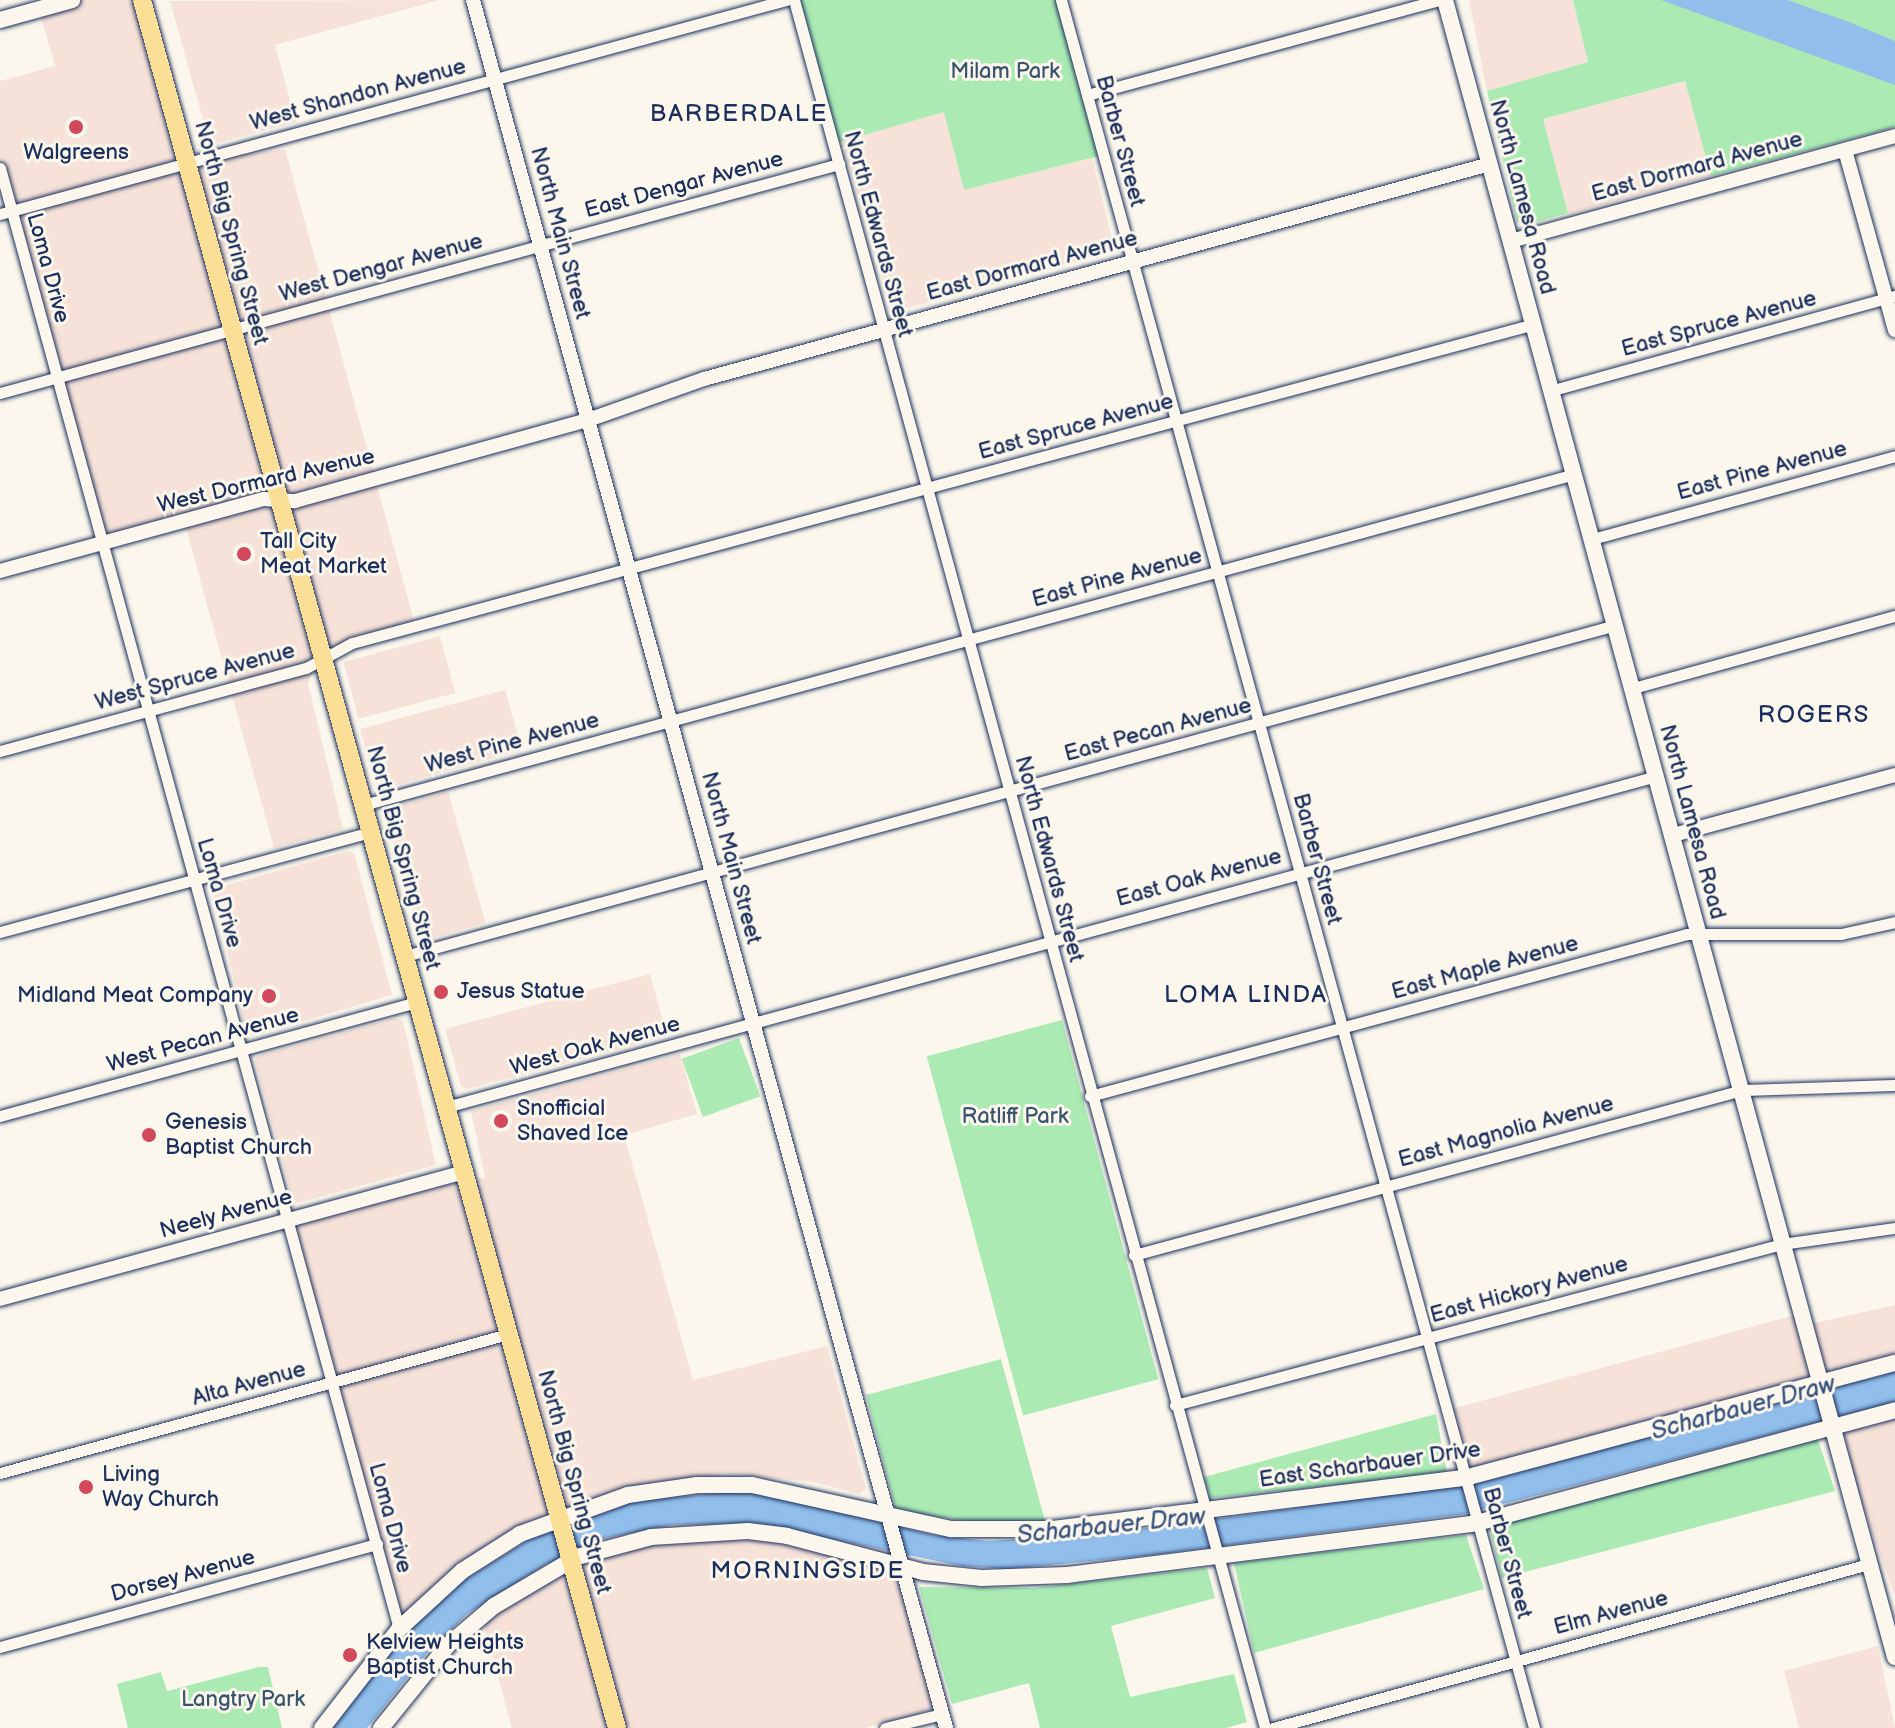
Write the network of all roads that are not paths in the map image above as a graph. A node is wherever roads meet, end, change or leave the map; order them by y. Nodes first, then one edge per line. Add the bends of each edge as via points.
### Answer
1 (72, 0) edge
2 (142, 0) edge
3 (473, 0) edge
4 (786, 0) edge
5 (794, 0) edge
6 (1061, 0) edge
7 (1438, 0) edge
8 (1445, 0) edge
9 (0, 20) edge
10 (495, 78) junction
11 (1087, 95) junction
12 (1895, 136) edge
13 (1845, 150) junction
14 (188, 163) junction
15 (839, 164) junction
16 (1490, 164) junction
17 (0, 168) edge
18 (6, 212) edge
19 (1511, 241) junction
20 (540, 244) junction
21 (1133, 262) junction
22 (1891, 298) edge
23 (1534, 324) junction
24 (233, 330) junction
25 (884, 330) junction
26 (1895, 330) edge
27 (57, 377) junction
28 (1553, 390) junction
29 (0, 393) edge
30 (588, 420) junction
31 (1177, 420) junction
32 (1895, 456) edge
33 (1575, 474) junction
34 (927, 488) junction
35 (279, 499) junction
36 (1592, 539) junction
37 (104, 543) junction
38 (629, 570) junction
39 (0, 571) edge
40 (1218, 571) junction
41 (1895, 616) edge
42 (1616, 625) junction
43 (969, 640) junction
44 (324, 659) junction
45 (1633, 688) junction
46 (149, 711) junction
47 (671, 721) junction
48 (1260, 723) junction
49 (0, 751) edge
50 (1895, 775) edge
51 (1657, 776) junction
52 (1010, 791) junction
53 (363, 805) junction
54 (371, 832) junction
55 (1673, 835) junction
56 (712, 873) junction
57 (1301, 873) junction
58 (195, 880) junction
59 (1895, 922) edge
60 (0, 932) edge
61 (1699, 932) junction
62 (1051, 942) junction
63 (405, 956) junction
64 (417, 1002) junction
65 (754, 1023) junction
66 (1343, 1028) junction
67 (242, 1050) junction
68 (1895, 1085) edge
69 (1742, 1090) junction
70 (1090, 1096) junction
71 (446, 1107) junction
72 (0, 1116) edge
73 (464, 1172) junction
74 (1386, 1186) junction
75 (288, 1220) junction
76 (1895, 1228) edge
77 (1782, 1244) junction
78 (1134, 1255) junction
79 (0, 1299) edge
80 (508, 1334) junction
81 (1428, 1337) junction
82 (1895, 1363) edge
83 (332, 1382) junction
84 (1821, 1384) junction
85 (1175, 1405) junction
86 (1895, 1410) edge
87 (1832, 1425) junction
88 (0, 1473) edge
89 (1465, 1478) junction
90 (1205, 1510) junction
91 (888, 1515) junction
92 (559, 1517) junction
93 (1477, 1523) junction
94 (377, 1544) junction
95 (1219, 1555) junction
96 (571, 1561) junction
97 (1869, 1564) junction
98 (903, 1568) junction
99 (399, 1629) junction
100 (0, 1647) edge
101 (1895, 1657) edge
102 (1515, 1660) junction
103 (944, 1721) edge
104 (322, 1728) edge
105 (381, 1728) edge
106 (617, 1728) edge
107 (885, 1728) edge
108 (1265, 1728) edge
109 (1273, 1728) edge
110 (1534, 1728) edge

1 - 9 main road
2 - 14 highway, North Big Spring Street
3 - 10 street, North Main Street
4 - 10 street, West Shandon Avenue
5 - 15 street, North Edwards Street
6 - 11 street, Barber Street
7 - 11 street
8 - 16 main road, North Lamesa Road
10 - 14 street, West Shandon Avenue
10 - 20 street, North Main Street
11 - 21 street, Barber Street
12 - 13 street, East Dormard Avenue
13 - 19 street, East Dormard Avenue
13 - 22 street
14 - 18 street, West Shandon Avenue
14 - 24 highway, North Big Spring Street
15 - 20 street, East Dengar Avenue
15 - 25 street, North Edwards Street
16 - 19 main road, North Lamesa Road
16 - 21 street, East Dormard Avenue
17 - 18 street, Loma Drive
18 - 27 street, Loma Drive
19 - 23 main road, North Lamesa Road
20 - 24 street, West Dengar Avenue
20 - 30 street, North Main Street
21 - 25 street, East Dormard Avenue
21 - 31 street, Barber Street
22 - 26 street
22 - 28 street, East Spruce Avenue
23 - 28 main road, North Lamesa Road
23 - 31 street, East Spruce Avenue
24 - 27 street, West Dengar Avenue
24 - 35 highway, North Big Spring Street
25 - 30 street, East Dormard Avenue via 704,379
25 - 34 street, North Edwards Street
27 - 29 street, West Dengar Avenue
27 - 37 street, Loma Drive
28 - 33 main road, North Lamesa Road
30 - 35 street, West Dormard Avenue via 295,501
30 - 38 street, North Main Street
31 - 34 street, East Spruce Avenue
31 - 40 street, Barber Street
32 - 36 street, East Pine Avenue
33 - 36 main road, North Lamesa Road
33 - 40 street, East Pine Avenue
34 - 38 street, East Spruce Avenue
34 - 43 street, North Edwards Street
35 - 37 street, West Dormard Avenue
35 - 44 highway, North Big Spring Street
36 - 42 main road, North Lamesa Road
37 - 39 street, West Dormard Avenue
37 - 46 street, Loma Drive
38 - 44 street, West Spruce Avenue via 352,643
38 - 47 street, North Main Street
40 - 43 street, East Pine Avenue
40 - 48 street, Barber Street
41 - 45 street
42 - 45 main road, North Lamesa Road
42 - 48 street, East Pecan Avenue
43 - 47 street, East Pine Avenue
43 - 52 street, North Edwards Street
44 - 46 street, West Spruce Avenue
44 - 53 highway, North Big Spring Street
45 - 51 main road, North Lamesa Road
46 - 49 street, West Spruce Avenue
46 - 58 street, Loma Drive
47 - 53 street, West Pine Avenue
47 - 56 street, North Main Street
48 - 52 street, East Pecan Avenue
48 - 57 street, Barber Street
50 - 55 street
51 - 55 main road, North Lamesa Road
51 - 57 street, East Oak Avenue
52 - 56 street, East Pecan Avenue
52 - 62 street, North Edwards Street
53 - 54 highway, North Big Spring Street
54 - 58 street
54 - 63 highway, North Big Spring Street
55 - 61 main road, North Lamesa Road
56 - 63 street
56 - 65 street, North Main Street
57 - 62 street, East Oak Avenue
57 - 66 street, Barber Street
58 - 60 street
58 - 67 street, Loma Drive
59 - 61 street, East Maple Avenue via 1841,934
61 - 66 street, East Maple Avenue
61 - 69 main road, North Lamesa Road
62 - 65 street, East Oak Avenue
62 - 70 street, North Edwards Street
63 - 64 highway, North Big Spring Street
64 - 67 street, West Pecan Avenue
64 - 71 highway, North Big Spring Street
65 - 71 street, West Oak Avenue
65 - 91 street, North Main Street
66 - 70 street, East Maple Avenue
66 - 74 street, Barber Street
67 - 72 street, West Pecan Avenue
67 - 75 street, Loma Drive
68 - 69 street, East Magnolia Avenue
69 - 74 street, East Magnolia Avenue
69 - 77 main road, North Lamesa Road
70 - 78 street, North Edwards Street
71 - 73 highway, North Big Spring Street
73 - 75 street, Neely Avenue
73 - 80 highway, North Big Spring Street
74 - 78 street, East Magnolia Avenue
74 - 81 street, Barber Street
75 - 79 street, Neely Avenue
75 - 83 street, Loma Drive
76 - 77 street, East Hickory Avenue
77 - 81 street, East Hickory Avenue
77 - 84 main road, North Lamesa Road
78 - 85 street, North Edwards Street
80 - 83 street, Alta Avenue
80 - 92 highway, North Big Spring Street
81 - 85 street, East Hickory Avenue
81 - 89 street, Barber Street
82 - 84 main road, East Scharbauer Drive
83 - 88 street, Alta Avenue
83 - 94 street, Loma Drive
84 - 87 main road, North Lamesa Road
84 - 89 main road, East Scharbauer Drive
85 - 90 street, North Edwards Street
86 - 87 main road
87 - 93 main road
87 - 97 main road, North Lamesa Road
89 - 90 main road, East Scharbauer Drive
89 - 93 street, Barber Street
90 - 91 main road, East Scharbauer Drive via 992,1533
90 - 95 street, North Edwards Street
91 - 92 main road, East Scharbauer Drive via 786,1489 715,1484 644,1492
91 - 98 street, North Main Street
92 - 96 highway, North Big Spring Street
92 - 99 main road, East Scharbauer Drive via 470,1565
93 - 95 main road
93 - 102 street, Barber Street
94 - 99 street, Loma Drive
94 - 100 street, Dorsey Avenue
95 - 98 main road via 1024,1578
95 - 108 street, North Edwards Street
96 - 98 main road via 651,1537 727,1530 787,1536
96 - 105 main road via 476,1620 433,1662
96 - 106 highway, North Big Spring Street
97 - 101 main road, North Lamesa Road
97 - 102 street, Elm Avenue
98 - 103 street, North Main Street
99 - 104 main road, East Scharbauer Drive
102 - 109 street, Elm Avenue
102 - 110 street, Barber Street
103 - 107 street

